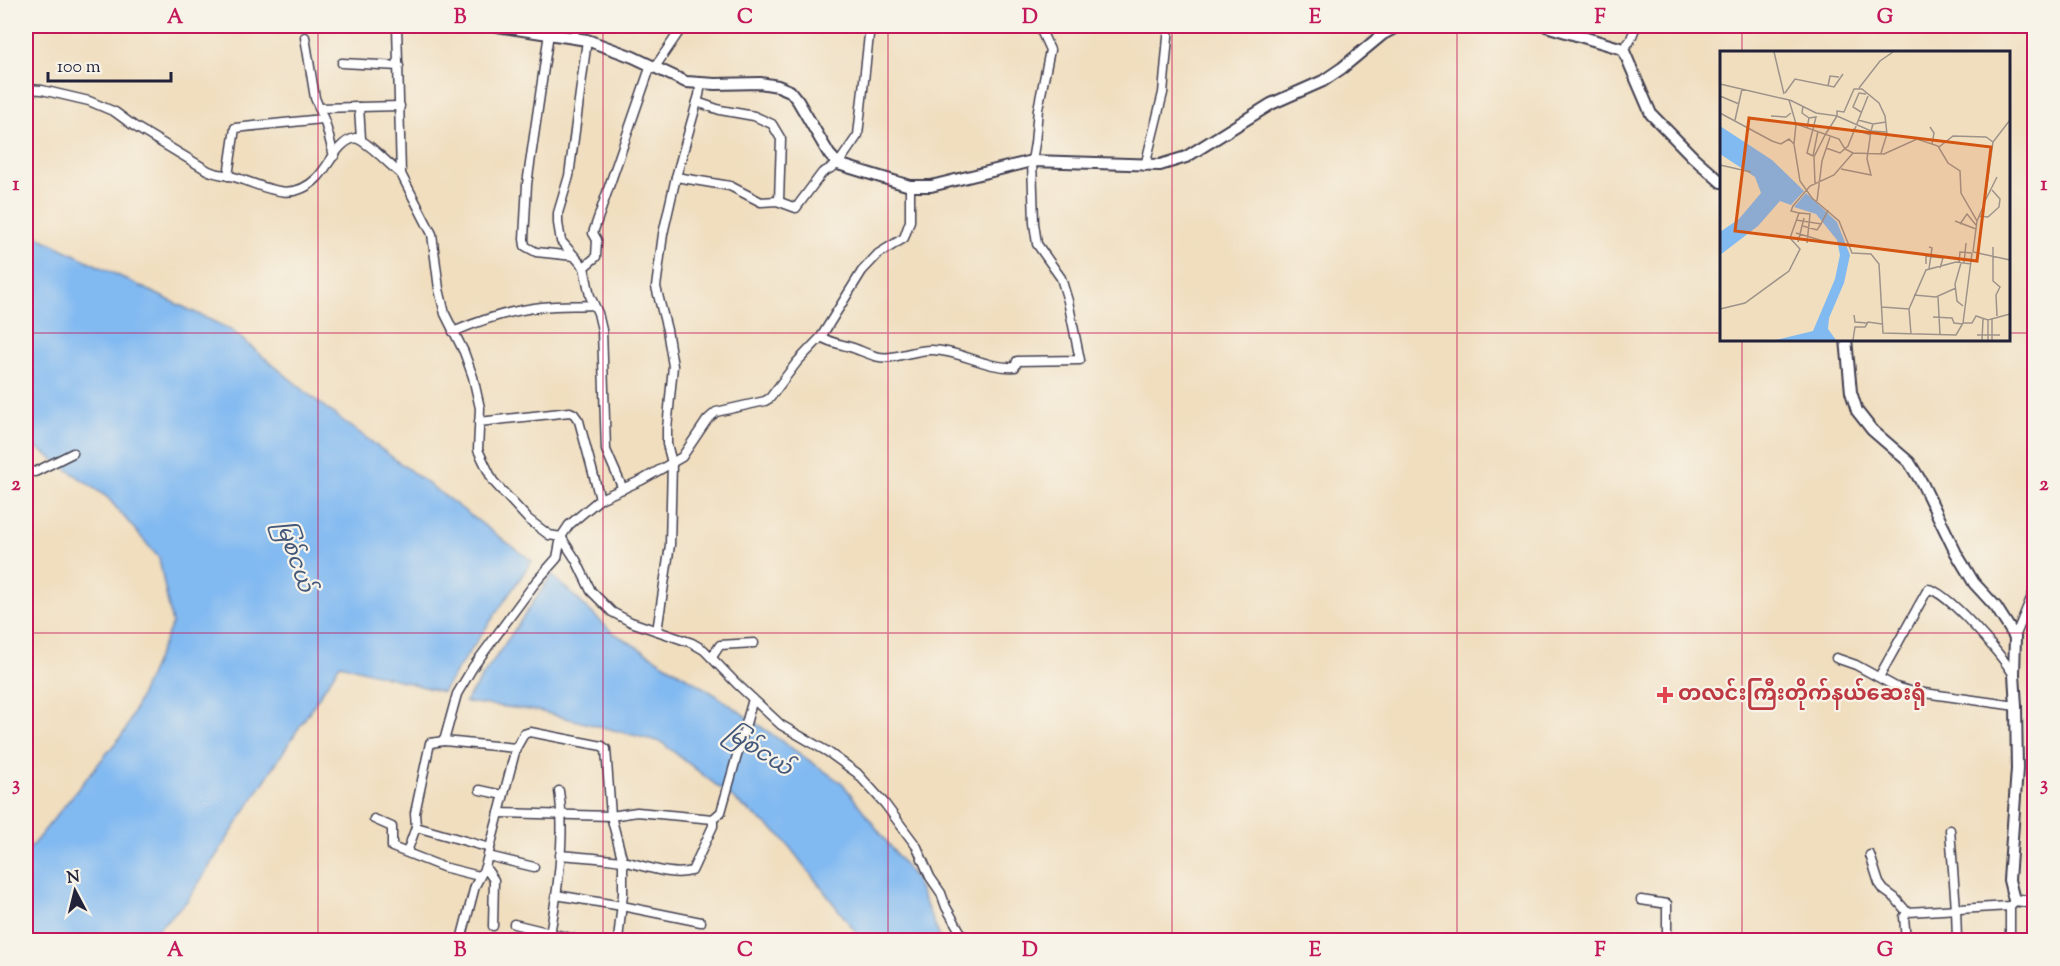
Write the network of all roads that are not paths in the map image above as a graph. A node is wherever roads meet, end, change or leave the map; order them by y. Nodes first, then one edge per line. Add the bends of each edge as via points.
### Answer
1 (397, 26) edge
2 (497, 26) edge
3 (575, 26) edge
4 (683, 26) edge
5 (870, 26) edge
6 (1039, 26) edge
7 (1169, 26) edge
8 (1398, 26) edge
9 (1546, 26) edge
10 (1636, 26) edge
11 (529, 28) edge
12 (1565, 28) edge
13 (547, 30) edge
14 (305, 37) dead end
15 (574, 37) junction
16 (587, 40) junction
17 (1623, 49) junction
18 (342, 63) dead end
19 (399, 66) junction
20 (653, 66) junction
21 (698, 82) junction
22 (26, 89) edge
23 (697, 102) junction
24 (400, 106) junction
25 (359, 107) junction
26 (319, 108) junction
27 (322, 119) junction
28 (361, 139) junction
29 (334, 156) junction
30 (1032, 161) junction
31 (838, 164) junction
32 (1145, 166) junction
33 (401, 174) junction
34 (228, 176) junction
35 (676, 177) junction
36 (1720, 181) edge
37 (910, 186) junction
38 (779, 201) junction
39 (574, 256) junction
40 (584, 267) junction
41 (594, 306) junction
42 (453, 332) junction
43 (821, 337) junction
44 (1846, 340) edge
45 (479, 422) junction
46 (73, 453) dead end
47 (672, 463) junction
48 (26, 470) edge
49 (623, 489) junction
50 (600, 499) junction
51 (561, 537) junction
52 (2034, 591) edge
53 (657, 631) junction
54 (2015, 637) junction
55 (754, 643) dead end
56 (712, 657) junction
57 (1836, 658) dead end
58 (2014, 674) junction
59 (1879, 677) junction
60 (753, 699) junction
61 (2016, 706) junction
62 (444, 741) junction
63 (516, 748) junction
64 (480, 790) dead end
65 (559, 791) dead end
66 (503, 795) junction
67 (499, 813) junction
68 (563, 815) junction
69 (611, 816) junction
70 (374, 819) dead end
71 (713, 819) junction
72 (416, 827) junction
73 (1950, 830) dead end
74 (407, 852) junction
75 (489, 852) junction
76 (560, 855) junction
77 (1870, 855) dead end
78 (623, 862) junction
79 (485, 867) junction
80 (534, 867) dead end
81 (479, 876) junction
82 (556, 895) junction
83 (1641, 900) dead end
84 (2034, 902) edge
85 (2012, 903) junction
86 (622, 906) junction
87 (1956, 909) junction
88 (1907, 912) junction
89 (701, 922) dead end
90 (514, 924) dead end
91 (493, 926) dead end
92 (549, 937) edge
93 (461, 940) edge
94 (579, 940) edge
95 (618, 940) edge
96 (965, 940) edge
97 (1667, 940) edge
98 (1906, 940) edge
99 (1957, 940) edge
100 (2010, 940) edge

1 - 19 street
2 - 11 street
3 - 15 street
4 - 20 street
5 - 31 street via 861,126
6 - 30 street via 1050,50
7 - 32 street via 1163,93
8 - 32 street via 1323,81 1262,109 1186,157
9 - 12 street
10 - 17 street
11 - 13 street
12 - 17 street
13 - 15 street
13 - 39 street via 527,184 524,239 525,246 536,252
14 - 26 street
15 - 16 street
16 - 20 street
16 - 39 street via 569,176 558,213 561,240
17 - 36 street via 1650,114
18 - 19 street
19 - 24 street
20 - 21 street via 686,82
20 - 40 street via 592,233 597,240 596,257
21 - 23 street
21 - 31 street via 760,83 790,91
22 - 34 street via 89,101 116,111 207,170
23 - 35 street
23 - 38 street via 772,124 781,139
24 - 25 street
24 - 33 street
25 - 26 street
25 - 28 street
26 - 27 street
27 - 29 street
27 - 34 street via 235,128
28 - 29 street via 350,139
28 - 33 street
29 - 34 street via 316,178 289,192
30 - 32 street
30 - 37 street via 931,186
30 - 43 street via 1037,244 1060,278 1080,360 1017,361 1015,367 999,368 956,353 932,350 889,358 871,356
31 - 37 street
31 - 38 street via 822,173 796,208
33 - 42 street via 432,234 442,301
35 - 38 street via 730,186 765,203
35 - 47 street via 656,287 673,366 667,429
37 - 43 street via 910,221 904,238 878,254 862,271
39 - 40 street
40 - 41 street
41 - 42 street via 521,310
41 - 49 street via 602,330 606,450
42 - 45 street via 473,377
43 - 47 street via 770,398 716,412 682,457
44 - 54 street via 1851,392 1857,411 1872,430 1909,462 1974,583 1996,607
45 - 50 street via 574,414
45 - 51 street via 478,450 493,481 538,528
46 - 48 street via 35,472
47 - 49 street
47 - 53 street via 670,545
49 - 50 street
50 - 51 street via 569,525
51 - 53 street via 591,591 612,612
51 - 62 street via 557,558 457,694
52 - 54 street
53 - 56 street via 692,643
54 - 58 street
55 - 56 street via 720,645
56 - 60 street
57 - 59 street
58 - 59 street via 1998,650 1932,589 1926,590
58 - 61 street
59 - 61 street via 1910,691
60 - 71 street via 721,812
60 - 96 street via 781,725 850,767 885,804 917,847
61 - 85 street via 2017,769 2009,879
62 - 63 street
62 - 72 street via 430,743 415,813
63 - 66 street
63 - 69 street via 524,734 530,732 604,747
64 - 66 street
65 - 68 street
66 - 67 street
67 - 68 street
67 - 75 street
68 - 69 street
68 - 76 street
69 - 71 street via 637,812
69 - 78 street
70 - 74 street via 392,827 392,847
71 - 78 street via 692,871 677,873
72 - 74 street
72 - 75 street
73 - 87 street
74 - 81 street
75 - 79 street
75 - 80 street
76 - 78 street
76 - 82 street
77 - 88 street via 1879,883
78 - 86 street
79 - 81 street
79 - 91 street via 494,880
81 - 93 street
82 - 86 street
82 - 92 street
83 - 97 street via 1667,904
84 - 85 street
85 - 87 street
85 - 100 street
86 - 89 street
86 - 95 street
87 - 88 street
87 - 99 street
88 - 98 street
90 - 92 street
92 - 94 street

